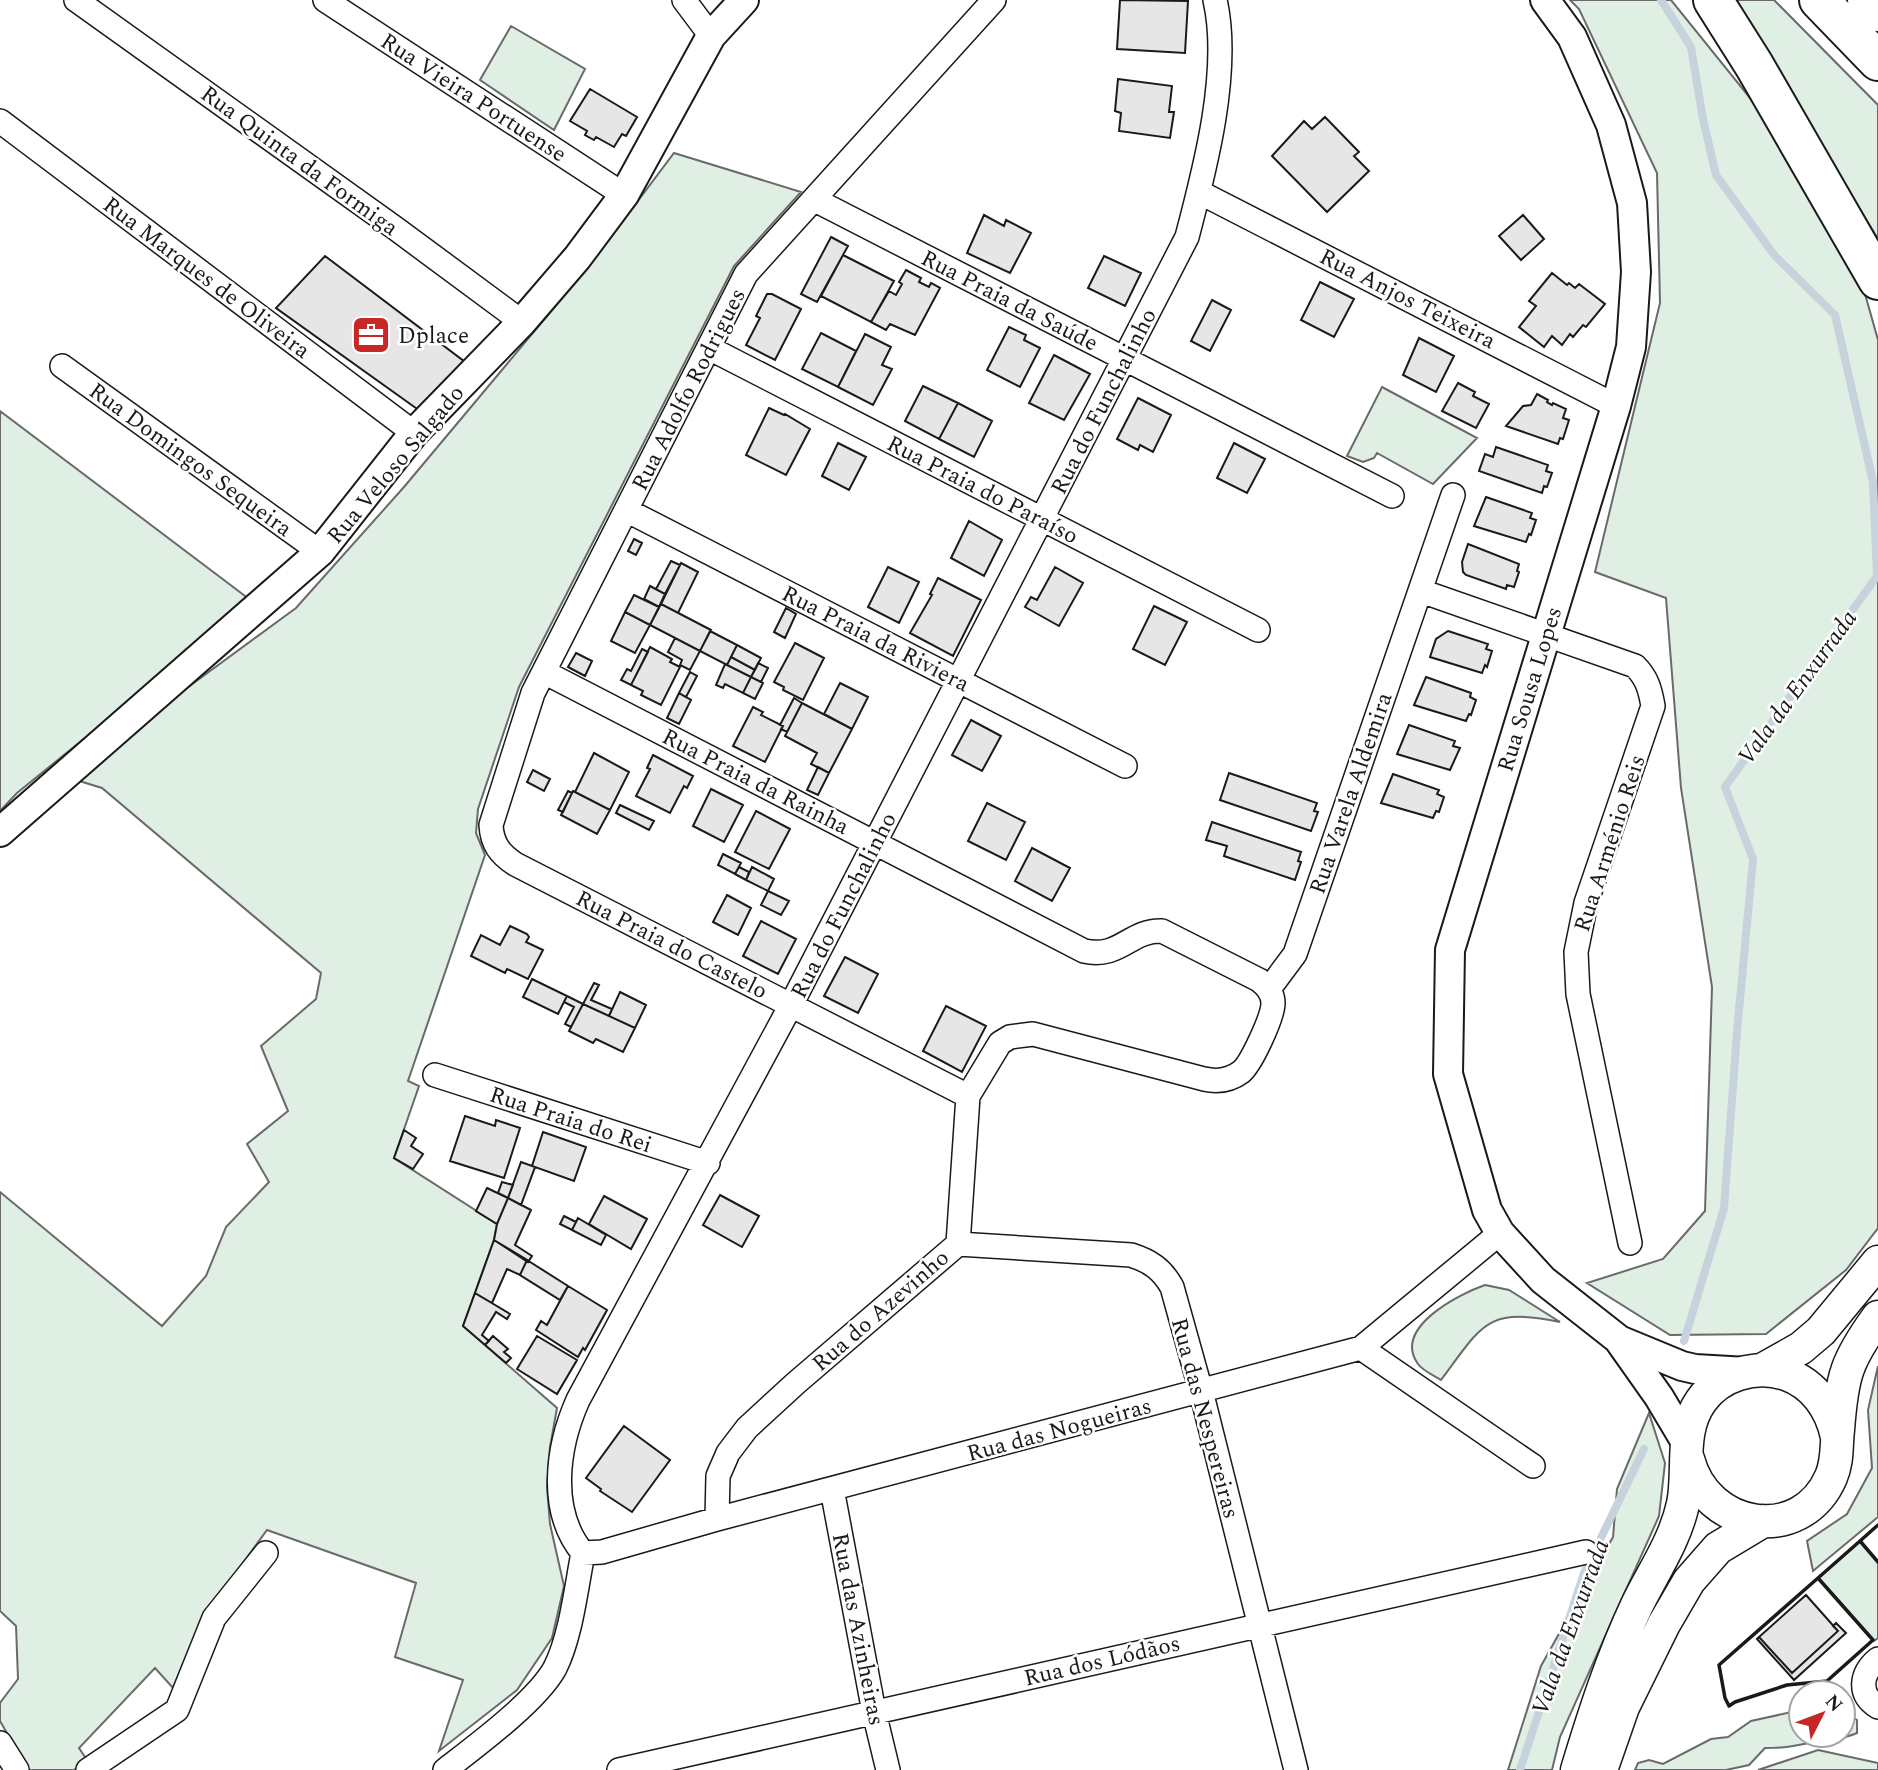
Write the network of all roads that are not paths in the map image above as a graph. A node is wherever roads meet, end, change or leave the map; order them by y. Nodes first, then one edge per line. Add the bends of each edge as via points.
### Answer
1 (76, 0) edge
2 (325, 0) edge
3 (684, 0) edge
4 (744, 0) edge
5 (994, 0) edge
6 (1214, 0) edge
7 (1545, 0) edge
8 (1713, 0) edge
9 (1819, 0) edge
10 (1867, 0) edge
11 (1878, 12) edge
12 (711, 36) junction
13 (1878, 61) edge
14 (0, 121) edge
15 (1199, 192) junction
16 (624, 195) junction
17 (815, 200) junction
18 (1878, 280) edge
19 (522, 322) junction
20 (709, 348) junction
21 (1125, 359) junction
22 (62, 366) dead end
23 (1616, 406) junction
24 (414, 433) junction
25 (1453, 495) dead end
26 (1392, 496) dead end
27 (626, 510) junction
28 (1042, 520) junction
29 (320, 552) junction
30 (1421, 591) junction
31 (1258, 630) dead end
32 (1545, 634) junction
33 (544, 672) junction
34 (960, 681) junction
35 (1125, 766) dead end
36 (0, 832) edge
37 (876, 842) junction
38 (494, 844) joint
39 (1269, 989) junction
40 (792, 1005) junction
41 (435, 1075) dead end
42 (968, 1096) junction
43 (708, 1163) junction
44 (1500, 1233) junction
45 (1630, 1243) dead end
46 (958, 1244) junction
47 (1878, 1262) edge
48 (1878, 1317) edge
49 (1618, 1339) junction
50 (1361, 1348) junction
51 (1755, 1371) junction
52 (1202, 1391) junction
53 (1837, 1437) junction
54 (1687, 1451) junction
55 (1533, 1466) dead end
56 (832, 1489) junction
57 (717, 1519) junction
58 (1763, 1521) junction
59 (1586, 1552) dead end
60 (266, 1553) dead end
61 (583, 1553) junction
62 (1259, 1624) junction
63 (1878, 1658) edge
64 (1871, 1698) edge
65 (874, 1712) junction
66 (0, 1743) edge
67 (17, 1770) edge
68 (89, 1770) edge
69 (445, 1770) edge
70 (619, 1770) edge
71 (888, 1770) edge
72 (1296, 1770) edge
73 (1577, 1770) edge
74 (1601, 1770) edge

1 - 19 street, Rua Quinta da Formiga
2 - 16 street, Rua Vieira Portuense
3 - 12 street
4 - 12 street, Rua Veloso Salgado
5 - 17 street, Rua Adolfo Rodrigues
6 - 15 street, Rua do Funchalinho via 1220,61
7 - 23 street, Rua Sousa Lopes via 1572,37 1611,125 1632,203 1636,272 1632,346
8 - 18 highway
9 - 13 highway
10 - 11 highway
12 - 16 street, Rua Veloso Salgado
14 - 24 street, Rua Marques de Oliveira
15 - 21 street, Rua do Funchalinho via 1187,237
15 - 23 street, Rua Anjos Teixeira
16 - 19 street, Rua Veloso Salgado
17 - 20 street, Rua Adolfo Rodrigues via 746,274
17 - 21 street, Rua Praia da Saúde
19 - 24 street, Rua Veloso Salgado
20 - 27 street, Rua Adolfo Rodrigues
20 - 28 street, Rua Praia do Paraíso
21 - 26 street, Rua Praia da Saúde
21 - 28 street, Rua do Funchalinho
22 - 29 street, Rua Domingos Sequeira
23 - 32 street, Rua Sousa Lopes
24 - 29 street, Rua Veloso Salgado
25 - 30 street, Rua Varela Aldemira
27 - 33 street, Rua Adolfo Rodrigues
27 - 34 street, Rua Praia da Riviera
28 - 31 street, Rua Praia do Paraíso
28 - 34 street, Rua do Funchalinho
29 - 36 street, Rua Veloso Salgado
30 - 32 street
30 - 39 street, Rua Varela Aldemira via 1295,954
32 - 44 street, Rua Sousa Lopes via 1450,950 1447,1074 1488,1210
32 - 45 street, Rua Arménio Reis via 1635,666 1645,677 1653,706 1596,870 1576,951 1578,993
33 - 37 street, Rua Praia da Rainha
33 - 38 street, Rua Adolfo Rodrigues via 493,816
34 - 35 street, Rua Praia da Riviera
34 - 37 street, Rua do Funchalinho
37 - 39 street, Rua Praia da Rainha via 1084,951 1109,952 1145,933 1162,932
37 - 40 street, Rua do Funchalinho
38 - 40 street, Rua Praia do Castelo via 515,864
39 - 42 street, Rua do Azevinho via 1273,1001 1270,1014 1250,1061 1232,1078 1204,1079 1022,1034 1000,1043
40 - 42 street, Rua Praia do Castelo
40 - 43 street, Rua do Funchalinho
41 - 43 street, Rua Praia do Rei
42 - 46 street, Rua do Azevinho
43 - 61 street, Rua do Funchalinho via 569,1422 560,1469 560,1502 567,1529
44 - 49 street, Rua Sousa Lopes via 1543,1280
44 - 50 street, Rua das Nogueiras
46 - 52 street, Rua das Nespereiras via 1131,1255 1154,1265 1172,1287
46 - 57 street, Rua do Azevinho via 747,1428 718,1476
47 - 51 main road via 1821,1331 1801,1348
48 - 53 main road via 1847,1366
49 - 51 street, Rua Sousa Lopes via 1682,1366
49 - 54 street, Rua Sousa Lopes via 1659,1397
50 - 52 street, Rua das Nogueiras
50 - 55 street
51 - 53 main road via 1788,1375 1812,1389 1829,1411
51 - 54 main road via 1726,1379 1700,1402 1690,1422
52 - 56 street, Rua das Nogueiras
52 - 62 street, Rua das Nespereiras
53 - 58 main road via 1831,1478 1814,1501 1790,1516
54 - 58 main road via 1696,1483 1713,1503 1737,1517
54 - 73 main road via 1686,1490 1678,1523 1637,1606 1599,1699
56 - 57 street, Rua das Nogueiras
56 - 65 street, Rua das Azinheiras
57 - 61 street, Rua das Nogueiras via 602,1552
58 - 74 main road via 1718,1548 1689,1581 1622,1707
59 - 62 street, Rua dos Lódãos
60 - 68 street via 214,1618 177,1710
61 - 69 street via 563,1646 553,1671 534,1695
62 - 65 street, Rua dos Lódãos
62 - 72 street, Rua das Nespereiras
63 - 64 street via 1863,1680
65 - 70 street, Rua dos Lódãos
65 - 71 street, Rua das Azinheiras
66 - 67 street

